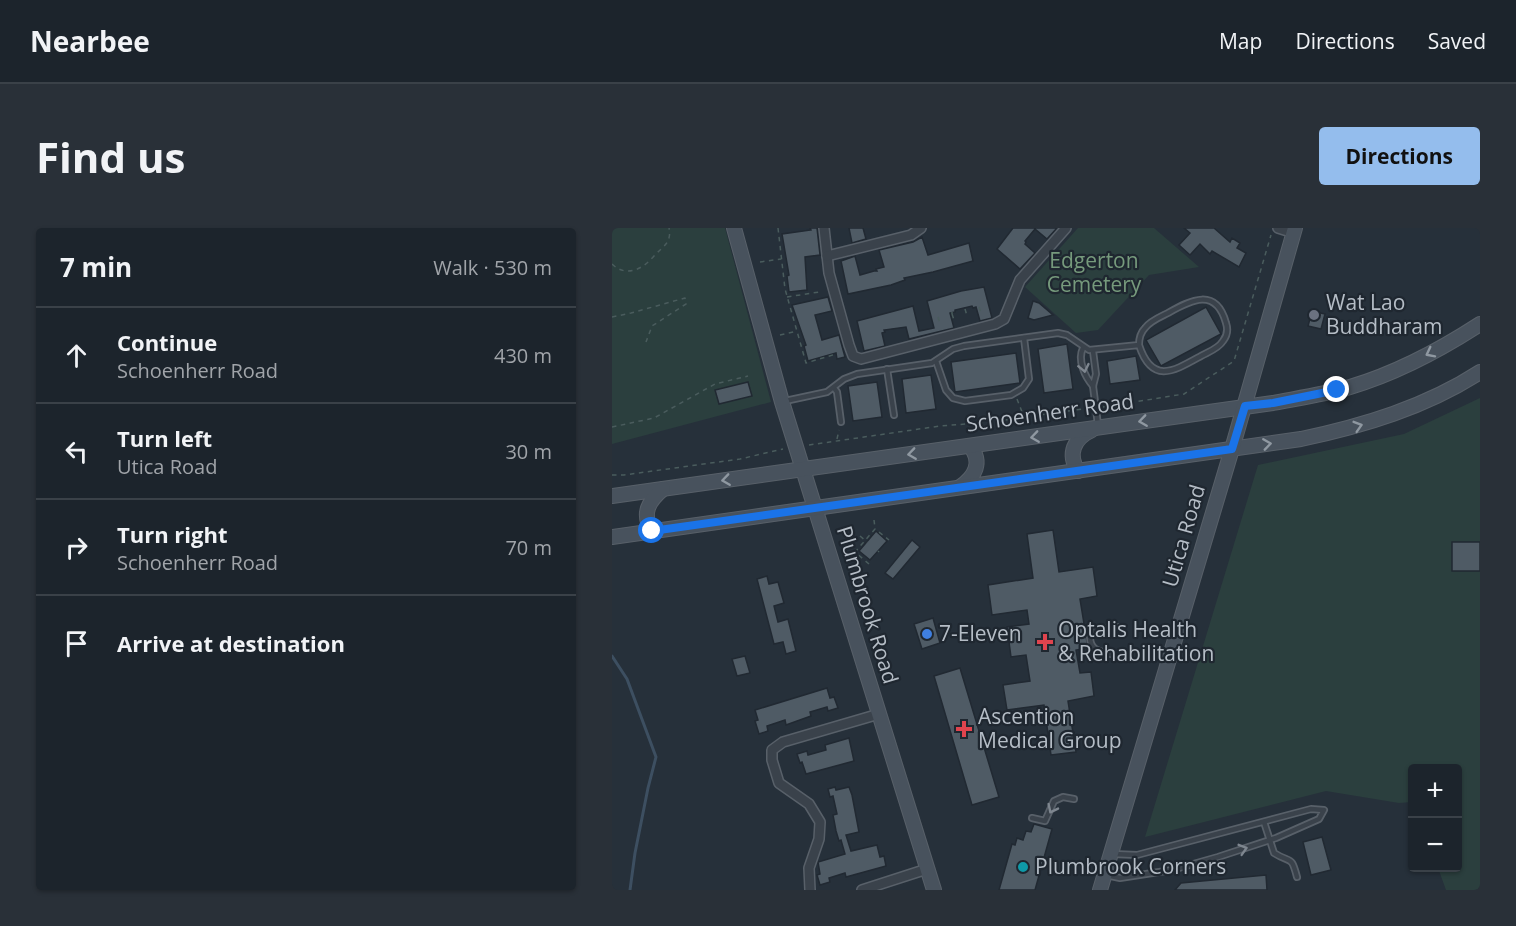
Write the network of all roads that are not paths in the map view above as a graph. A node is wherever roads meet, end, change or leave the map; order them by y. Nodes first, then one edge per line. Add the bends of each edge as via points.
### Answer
1 (734, 228) edge
2 (824, 228) edge
3 (921, 228) edge
4 (1066, 228) edge
5 (1275, 230) edge
6 (1294, 230) edge
7 (827, 256) junction
8 (1480, 324) edge
9 (1024, 338) junction
10 (1139, 345) junction
11 (1083, 348) junction
12 (1093, 351) junction
13 (936, 361) junction
14 (887, 369) junction
15 (1480, 372) edge
16 (1093, 386) junction
17 (834, 388) junction
18 (782, 402) junction
19 (1245, 406) junction
20 (894, 415) dead end
21 (841, 422) road end
22 (1096, 428) junction
23 (970, 446) junction
24 (1232, 449) junction
25 (803, 469) junction
26 (1078, 471) junction
27 (960, 487) junction
28 (663, 489) junction
29 (612, 496) edge
30 (815, 508) junction
31 (652, 531) junction
32 (612, 537) edge
33 (1117, 627) dead end
34 (1111, 654) dead end
35 (879, 714) junction
36 (1074, 799) dead end
37 (1032, 818) dead end
38 (1264, 822) junction
39 (1269, 841) junction
40 (1111, 854) junction
41 (927, 869) junction
42 (1104, 875) junction
43 (1297, 877) dead end
44 (810, 890) edge
45 (862, 890) edge
46 (934, 890) edge
47 (1100, 890) edge

1 - 18 main road, Plumbrook Road
2 - 7 street
3 - 7 street via 911,235
4 - 7 street via 1020,280 1004,319 861,359 853,356 849,345
5 - 6 street
6 - 19 main road, Utica Road
8 -> 19 main road, Schoenherr Road via 1413,362 1362,383 1319,395
9 - 11 lane via 1063,333
9 - 13 lane via 958,347
9 - 13 lane via 1029,379 1015,393 953,398 946,390
10 - 10 lane via 1146,326 1194,299 1215,304 1226,324 1227,334 1218,346 1172,371 1154,368
10 - 12 lane
11 - 12 lane
11 -> 16 lane via 1084,375
12 - 16 lane
13 - 14 lane
14 - 17 lane via 849,376
14 - 20 lane
24 -> 15 main road via 1301,439 1364,424 1420,403
16 - 22 lane
17 - 18 lane
17 - 21 lane
18 - 25 main road, Plumbrook Road
19 -> 22 main road, Schoenherr Road
19 - 24 main road, Utica Road
22 -> 23 main road, Schoenherr Road
22 - 26 main road via 1082,435 1074,445 1072,456
23 -> 25 main road, Schoenherr Road
23 - 27 main road via 976,455 976,467
24 - 26 main road
24 - 40 main road, Utica Road
25 -> 28 main road, Schoenherr Road
25 - 30 main road, Plumbrook Road
26 - 27 main road
27 - 30 main road
28 - 29 main road, Schoenherr Road
28 - 31 main road via 647,509
30 - 31 main road
30 - 35 main road, Plumbrook Road
31 - 32 main road
33 - 34 lane via 1096,630 1090,637 1094,649
35 - 41 main road, Plumbrook Road
35 - 44 street via 783,742 772,750 779,783 809,804 820,822 809,868
36 -> 37 lane via 1054,801 1045,821
38 - 39 lane
38 - 39 lane via 1311,809 1324,810 1319,819
38 - 40 lane via 1137,855
42 -> 39 lane via 1120,878 1172,870
39 - 43 lane via 1274,853 1293,863
40 - 42 main road, Utica Road
41 - 45 street
41 - 46 main road, Plumbrook Road
42 - 47 main road, Utica Road

